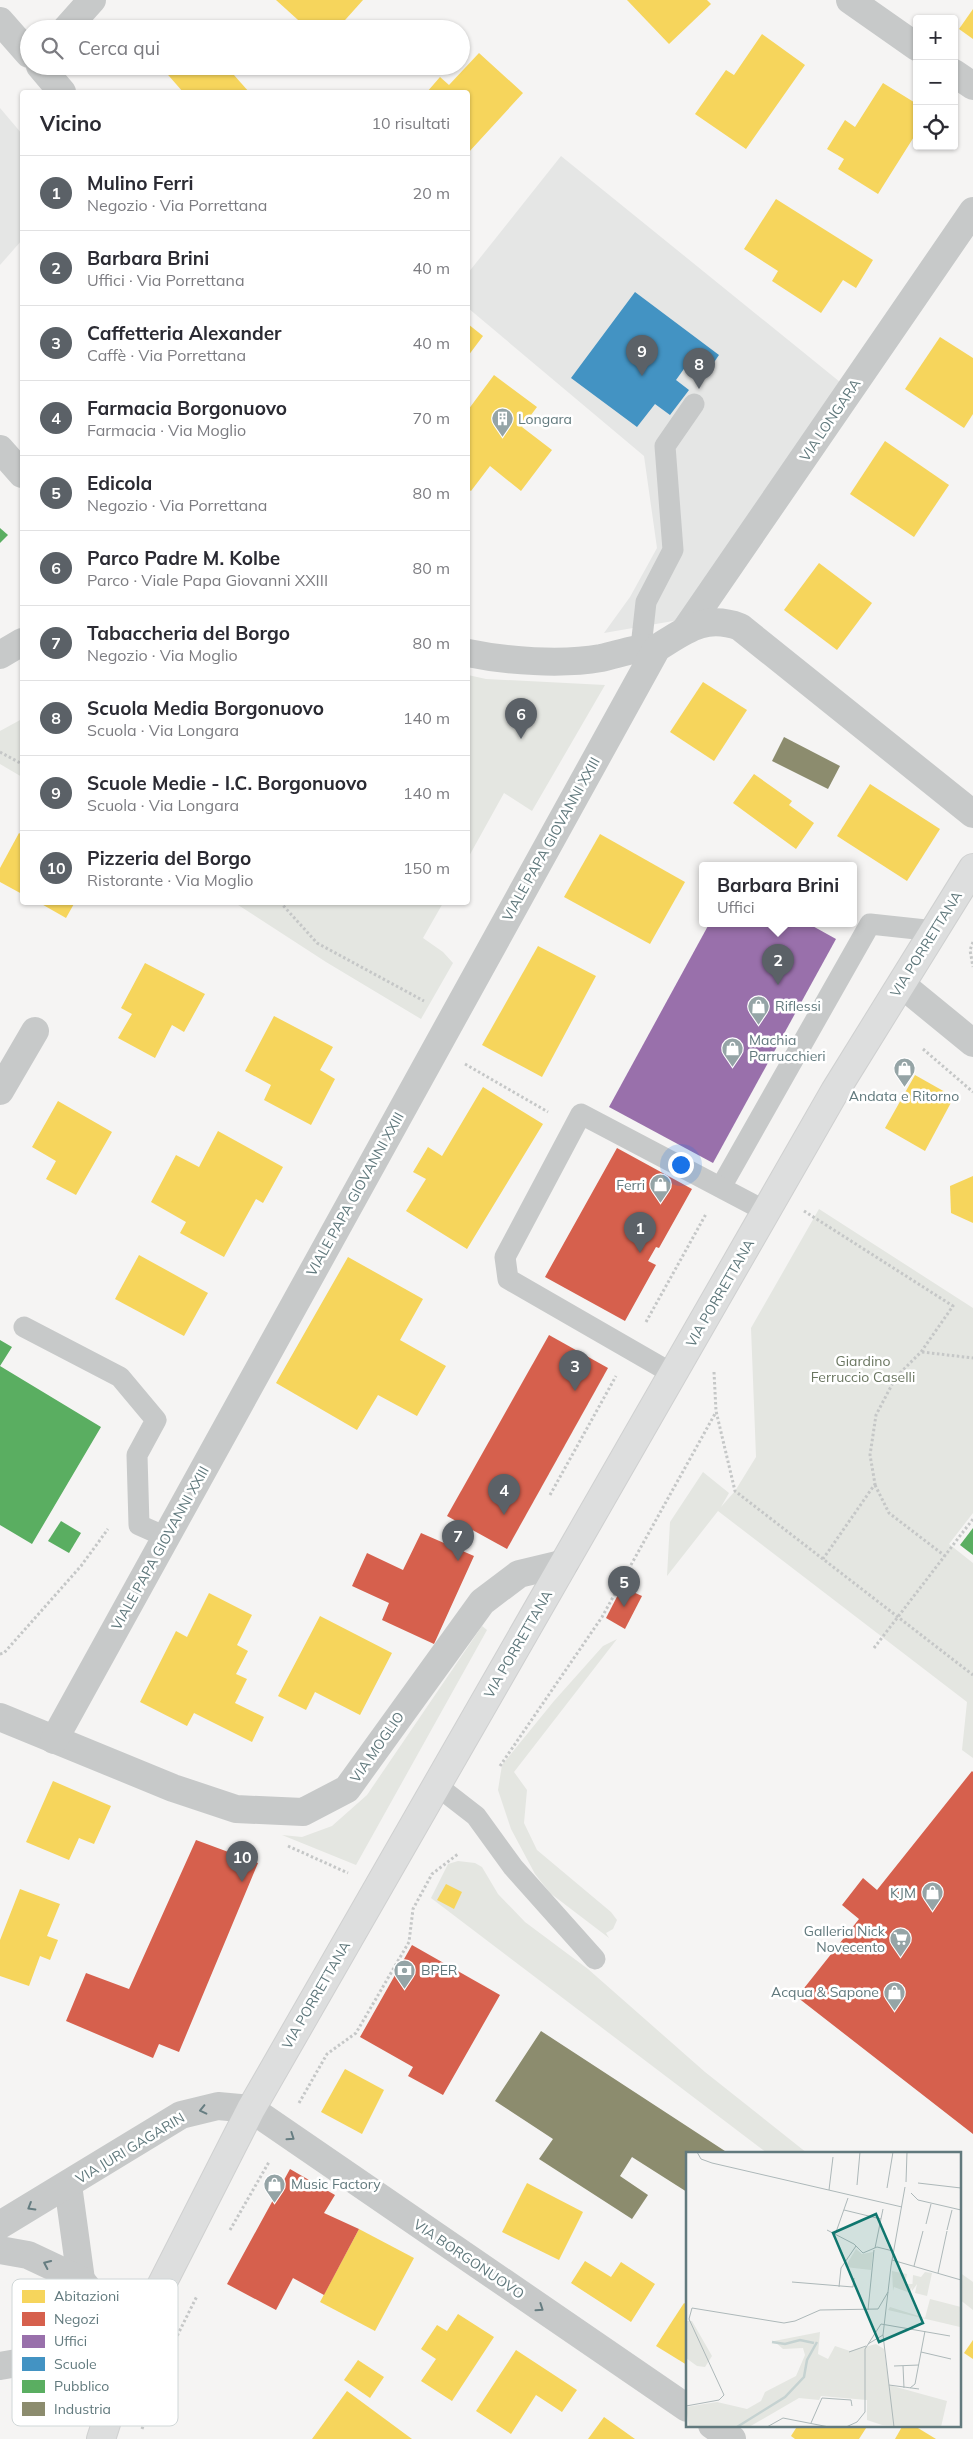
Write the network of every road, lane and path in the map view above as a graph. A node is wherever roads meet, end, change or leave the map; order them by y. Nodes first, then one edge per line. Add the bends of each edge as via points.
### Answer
1 (92, 0) edge
2 (850, 0) edge
3 (74, 20) edge
4 (0, 21) edge
5 (20, 44) edge
6 (913, 44) edge
7 (48, 75) edge
8 (958, 76) edge
9 (973, 86) edge
10 (60, 90) edge
11 (973, 211) edge
12 (694, 404) dead end
13 (0, 449) edge
14 (20, 472) edge
15 (686, 629) junction
16 (20, 643) edge
17 (648, 648) junction
18 (470, 653) edge
19 (0, 654) edge
20 (0, 752) edge
21 (20, 763) edge
22 (973, 814) edge
23 (973, 868) edge
24 (283, 905) edge
25 (935, 931) junction
26 (973, 942) edge
27 (973, 967) edge
28 (901, 984) junction
29 (453, 1017) junction
30 (35, 1031) dead end
31 (916, 1043) dead end
32 (973, 1043) edge
33 (436, 1047) junction
34 (0, 1092) edge
35 (973, 1092) edge
36 (574, 1127) junction
37 (721, 1187) junction
38 (808, 1202) dead end
39 (803, 1210) junction
40 (766, 1212) junction
41 (799, 1219) dead end
42 (24, 1328) dead end
43 (922, 1352) junction
44 (973, 1358) edge
45 (718, 1364) dead end
46 (673, 1374) junction
47 (716, 1411) junction
48 (875, 1484) junction
49 (973, 1519) edge
50 (113, 1522) dead end
51 (166, 1537) junction
52 (945, 1556) junction
53 (823, 1559) junction
54 (565, 1563) junction
55 (898, 1616) junction
56 (874, 1648) dead end
57 (0, 1654) edge
58 (973, 1675) edge
59 (0, 1717) edge
60 (54, 1740) junction
61 (500, 1766) dead end
62 (436, 1785) junction
63 (264, 1810) junction
64 (378, 1887) junction
65 (594, 1959) dead end
66 (251, 2109) junction
67 (68, 2184) junction
68 (0, 2225) edge
69 (0, 2250) edge
70 (79, 2279) edge
71 (81, 2279) edge
72 (164, 2279) edge
73 (686, 2407) edge
74 (105, 2426) edge
75 (713, 2426) edge
76 (101, 2439) edge
77 (732, 2439) edge

1 - 3 street
2 - 6 street
4 - 5 street
7 - 10 street
8 - 9 street
11 - 15 street, VIA LONGARA
12 - 17 lane via 664,446 673,550 646,602
13 - 14 street
15 - 17 street, VIA LONGARA
15 - 22 street, VIA LONGARA via 703,622 723,621 740,627
16 - 19 street
17 - 18 street via 600,658 555,660 497,659
17 - 29 street, VIALE PAPA GIOVANNI XXIII
20 - 21 path
23 - 25 main road, VIA PORRETTANA
24 - 29 path via 317,943
25 - 28 main road, VIA PORRETTANA
25 - 37 lane via 870,924
26 - 27 path via 970,950
28 - 32 street
28 - 40 main road, VIA PORRETTANA
29 - 33 street, VIALE PAPA GIOVANNI XXIII
30 - 34 street
31 - 35 path
33 - 36 path
33 - 51 street, VIALE PAPA GIOVANNI XXIII
36 - 37 lane via 581,1114
36 - 46 lane via 504,1257 508,1279
37 - 40 lane
38 - 39 path
39 - 41 path
39 - 43 path via 953,1306
40 - 46 main road, VIA PORRETTANA
42 - 51 lane via 120,1377 156,1420 137,1455 139,1525
43 - 44 path
43 - 48 path via 896,1377 876,1415 870,1455
45 - 47 path via 714,1373
46 - 54 main road, VIA PORRETTANA
47 - 53 path via 736,1491
47 - 61 path via 602,1617
48 - 52 path via 889,1513
48 - 53 path
49 - 52 path
50 - 57 path via 81,1566
51 - 60 street, VIALE PAPA GIOVANNI XXIII
52 - 55 path
53 - 55 path
54 - 62 main road, VIA PORRETTANA
54 - 63 street, VIA MOGLIO via 519,1574 482,1602 347,1789 303,1812
55 - 56 path
55 - 58 path
59 - 60 street, VIA MOGLIO
60 - 63 street, VIA MOGLIO via 173,1788 236,1809
62 - 64 main road, VIA PORRETTANA
62 - 65 lane via 476,1816 513,1867
63 - 64 path via 270,1838
64 - 66 main road, VIA PORRETTANA
66 -> 67 street, VIA JURI GAGARIN via 218,2106 181,2115
66 - 72 main road, VIA PORRETTANA
66 -> 73 street, VIA BORGONUOVO
67 -> 68 street, VIA JURI GAGARIN
67 - 71 street, VIA JURI GAGARIN
70 -> 69 street via 28,2255
74 - 76 main road, VIA PORRETTANA
75 - 77 street

